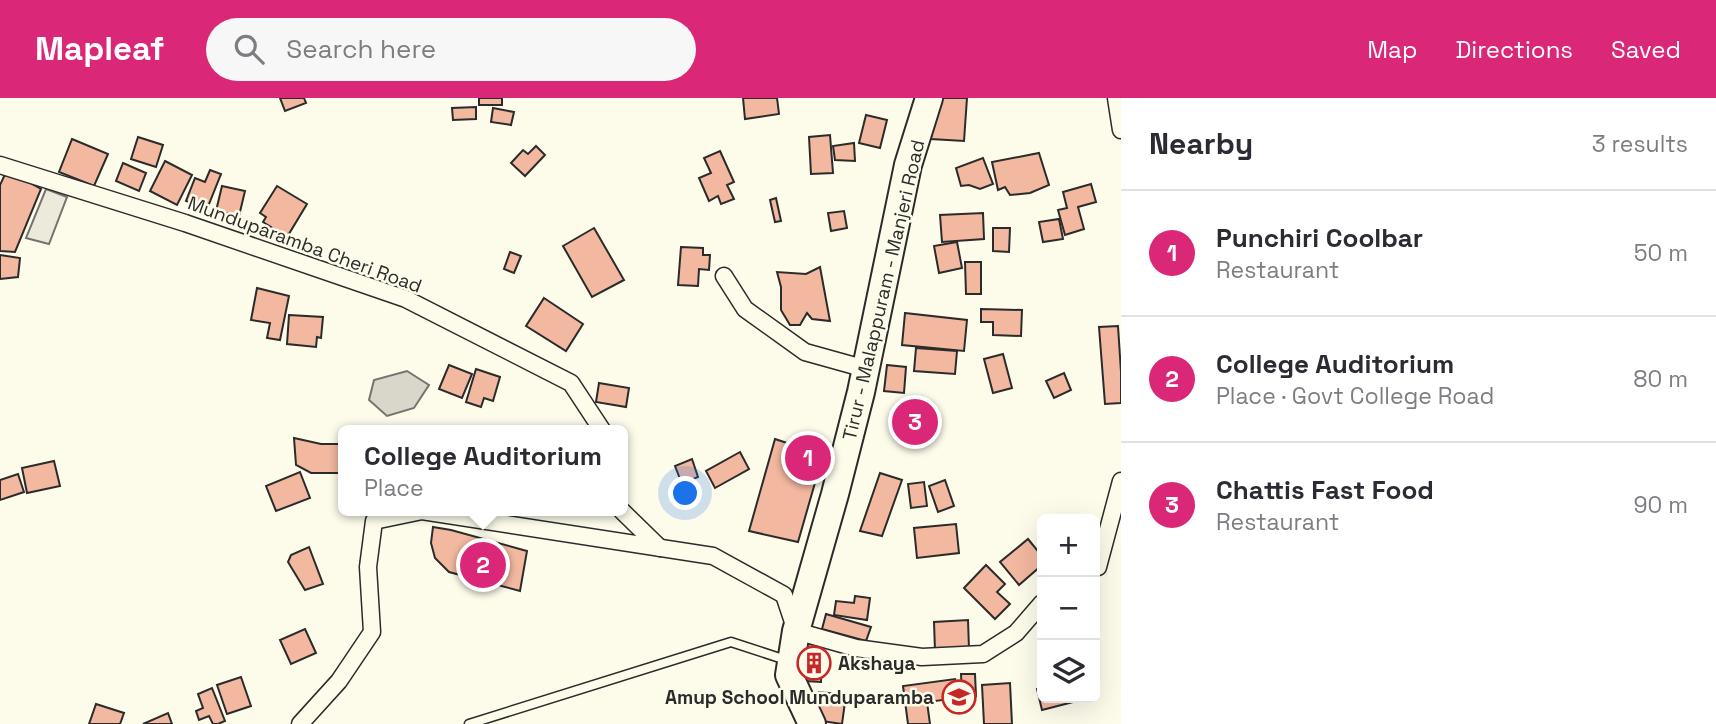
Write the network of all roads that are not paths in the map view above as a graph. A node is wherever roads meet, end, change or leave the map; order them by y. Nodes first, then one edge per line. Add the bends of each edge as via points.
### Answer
1 (929, 98) edge
2 (1116, 98) edge
3 (1121, 130) edge
4 (0, 165) edge
5 (724, 276) dead end
6 (866, 369) junction
7 (599, 425) edge
8 (1121, 481) edge
9 (398, 516) edge
10 (454, 516) edge
11 (627, 516) edge
12 (660, 548) junction
13 (1100, 560) edge
14 (1037, 609) edge
15 (796, 631) junction
16 (793, 663) junction
17 (300, 724) edge
18 (470, 724) edge
19 (812, 724) edge

1 - 6 main road, Tirur - Malappuram - Manjeri Road via 908,165
2 - 3 street
4 - 7 street, Munduparamba Cheri Road via 406,299 571,383
5 - 6 street via 745,309 805,352
6 - 15 main road, Tirur - Malappuram - Manjeri Road
8 - 13 street
9 - 17 street via 374,521 368,568 372,632 339,681
10 - 12 street
11 - 12 street
12 - 15 street via 713,556 784,595
14 - 15 street via 1016,633 983,654 922,657 856,648
15 - 16 main road, Tirur - Malappuram - Manjeri Road
16 - 18 lane via 731,642
16 - 19 main road, Tirur - Malappuram - Manjeri Road via 789,675

